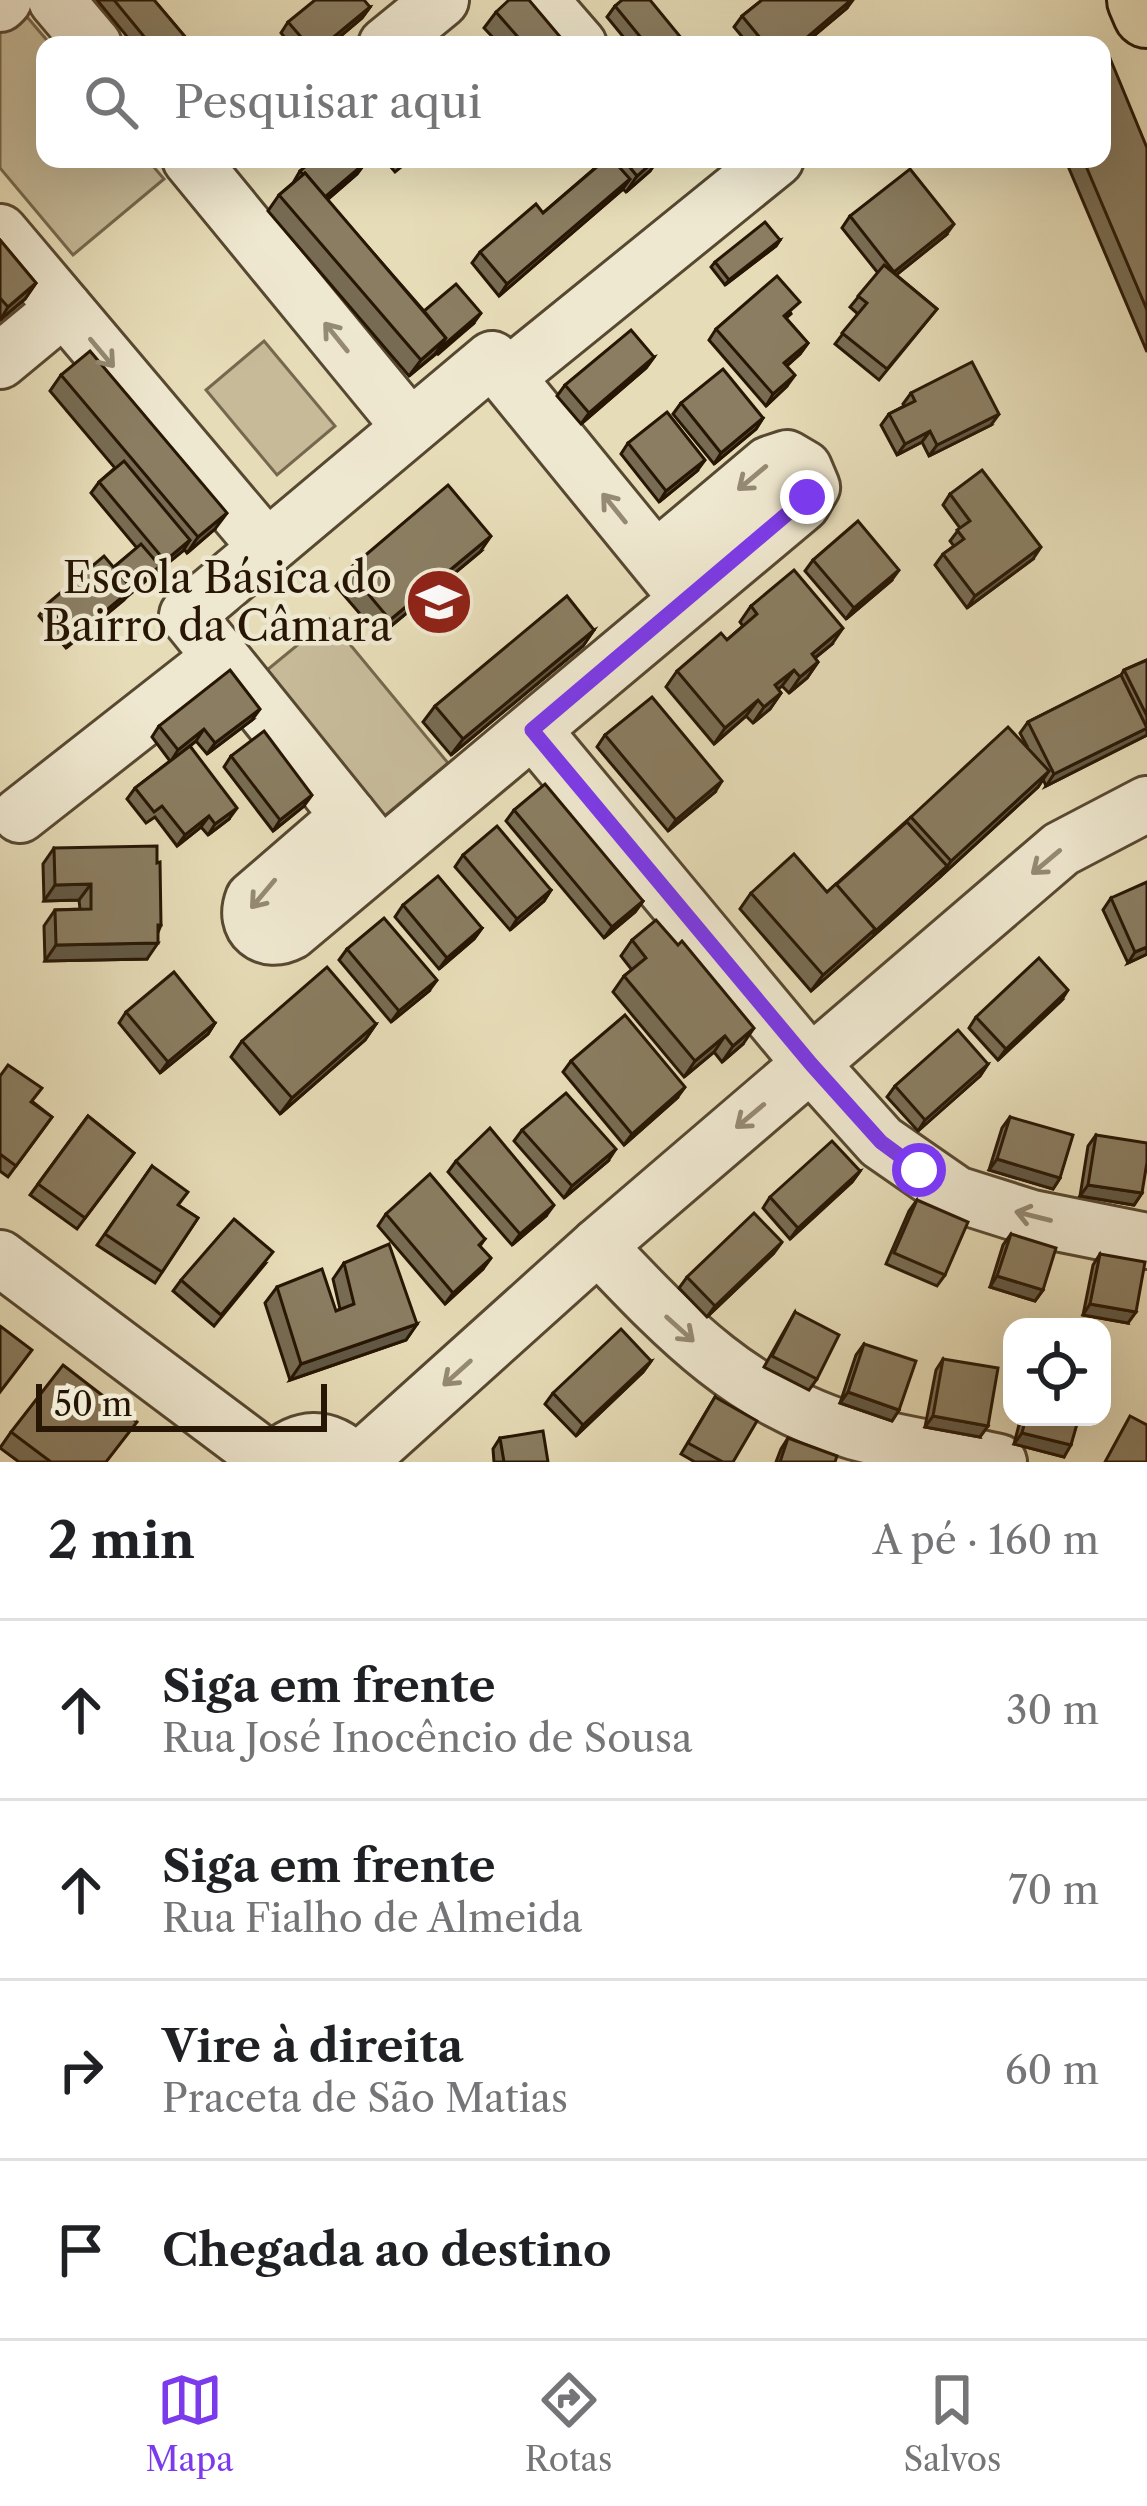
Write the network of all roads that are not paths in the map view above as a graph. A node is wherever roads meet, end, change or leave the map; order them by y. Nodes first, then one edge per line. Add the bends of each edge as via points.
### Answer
1 (56, 0) edge
2 (441, 0) edge
3 (1141, 0) edge
4 (1147, 14) edge
5 (86, 36) edge
6 (397, 36) edge
7 (216, 168) edge
8 (765, 168) edge
9 (0, 232) edge
10 (64, 308) junction
11 (0, 361) edge
12 (507, 377) junction
13 (410, 427) junction
14 (267, 548) junction
15 (220, 658) junction
16 (532, 730) junction
17 (1147, 804) edge
18 (20, 815) dead end
19 (811, 1064) junction
20 (1147, 1241) edge
21 (598, 1246) junction
22 (0, 1258) edge
23 (356, 1462) edge
24 (999, 1462) edge

1 - 5 street
2 - 6 street
3 - 4 main road
13 -> 7 street
8 - 12 street
9 - 10 street
10 - 11 street
10 -> 14 street
12 - 13 street via 492,359
16 -> 12 street via 672,579
13 - 14 street
14 - 15 street via 187,615
15 -> 16 street via 365,836
15 - 18 street
16 - 19 street
17 -> 19 street via 1061,849
20 -> 19 street via 956,1194 881,1142
19 -> 21 street
21 -> 23 street
21 -> 24 street via 674,1326 782,1403 916,1448
22 - 23 street via 272,1462 304,1441 324,1442

